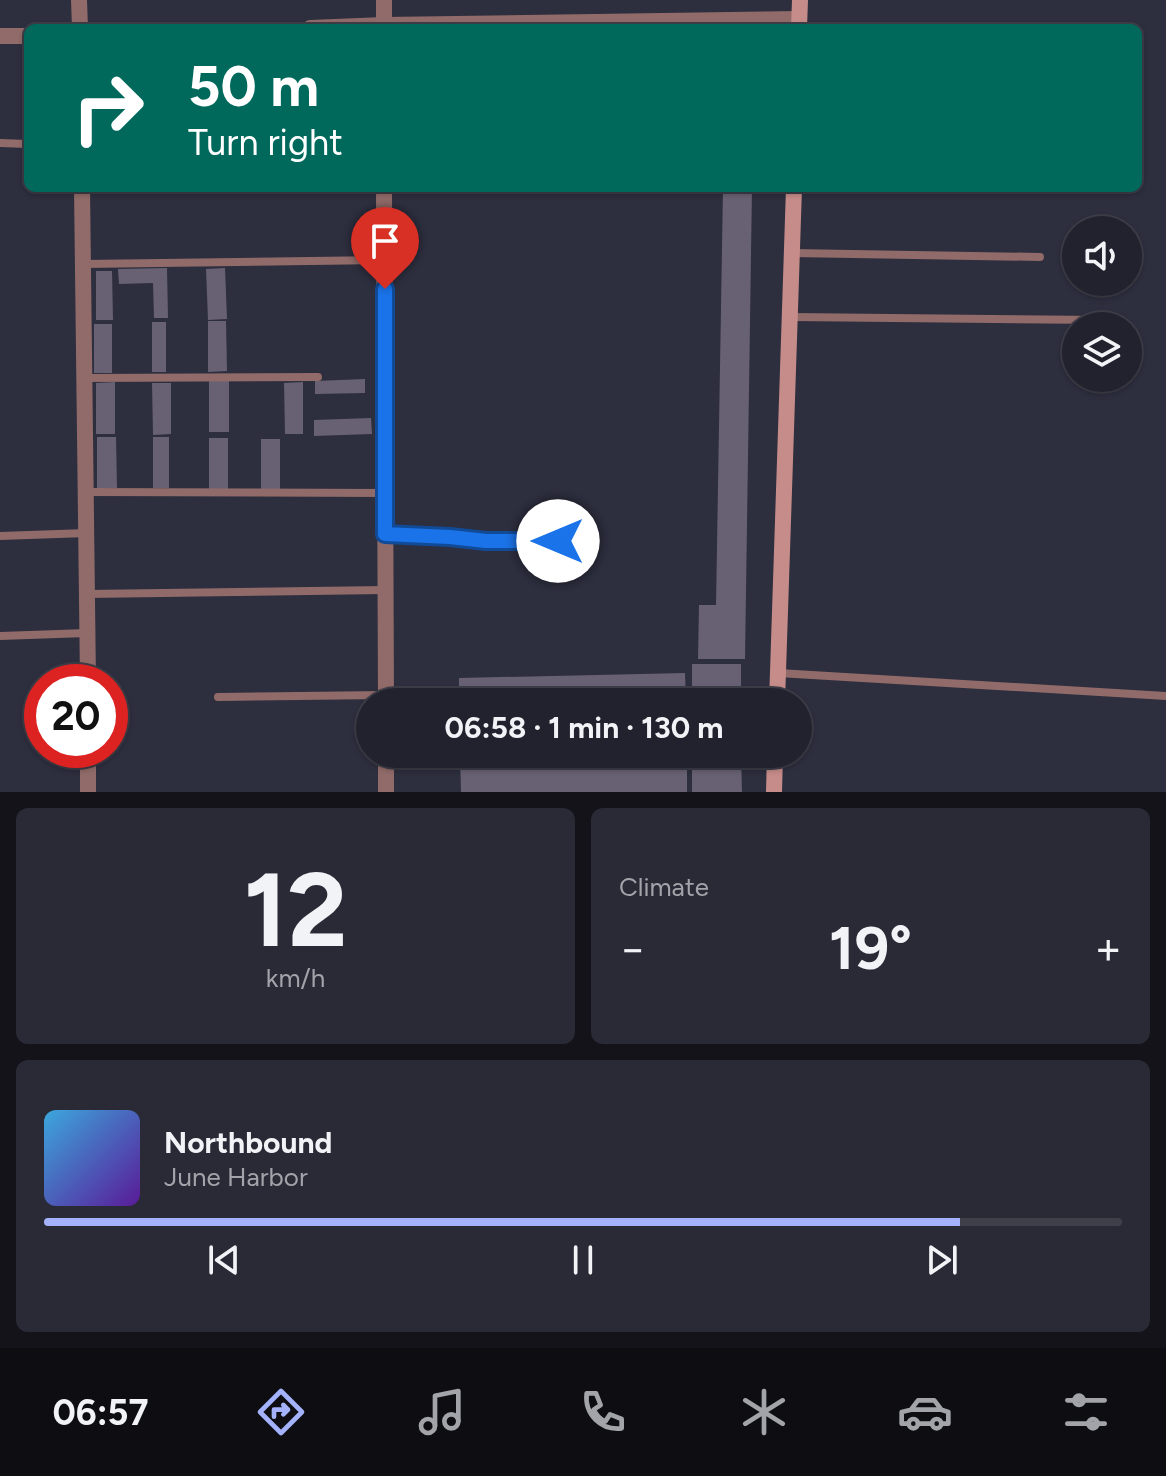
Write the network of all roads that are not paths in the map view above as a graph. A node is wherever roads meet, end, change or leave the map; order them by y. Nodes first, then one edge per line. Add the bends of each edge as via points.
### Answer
1 (79, 0) edge
2 (384, 0) edge
3 (800, 0) edge
4 (799, 23) edge
5 (80, 24) edge
6 (384, 24) edge
7 (695, 24) edge
8 (0, 36) edge
9 (24, 36) edge
10 (0, 143) edge
11 (24, 144) edge
12 (82, 192) edge
13 (384, 192) edge
14 (794, 192) edge
15 (792, 253) junction
16 (1040, 257) dead end
17 (385, 260) junction
18 (83, 264) junction
19 (790, 317) junction
20 (1062, 320) edge
21 (318, 377) dead end
22 (85, 378) junction
23 (86, 492) junction
24 (385, 493) junction
25 (87, 533) junction
26 (385, 534) junction
27 (0, 536) edge
28 (558, 541) dead end
29 (385, 590) junction
30 (87, 594) junction
31 (87, 633) junction
32 (0, 636) edge
33 (88, 664) edge
34 (778, 673) junction
35 (386, 688) edge
36 (777, 688) edge
37 (1166, 696) edge
38 (218, 697) dead end
39 (356, 699) edge
40 (88, 768) edge
41 (386, 768) edge
42 (775, 768) edge
43 (88, 792) edge
44 (386, 792) edge
45 (774, 792) edge

1 - 5 street
2 - 6 street
3 - 4 street
4 - 7 street
8 - 9 street
10 - 11 lane
12 - 18 street
13 - 17 street
14 - 15 street
15 - 16 lane
15 - 19 street
17 - 18 lane
17 - 24 street
18 - 22 street
19 - 20 lane
19 - 34 street
21 - 22 lane
22 - 23 street
23 - 24 lane
23 - 25 street
24 - 26 street
25 - 27 lane
25 - 30 street
26 - 28 lane
26 - 29 street
29 - 30 lane
29 - 35 street
30 - 31 street
31 - 32 lane
31 - 33 street
34 - 36 street
34 - 37 lane
38 - 39 lane
40 - 43 street
41 - 44 street
42 - 45 street

